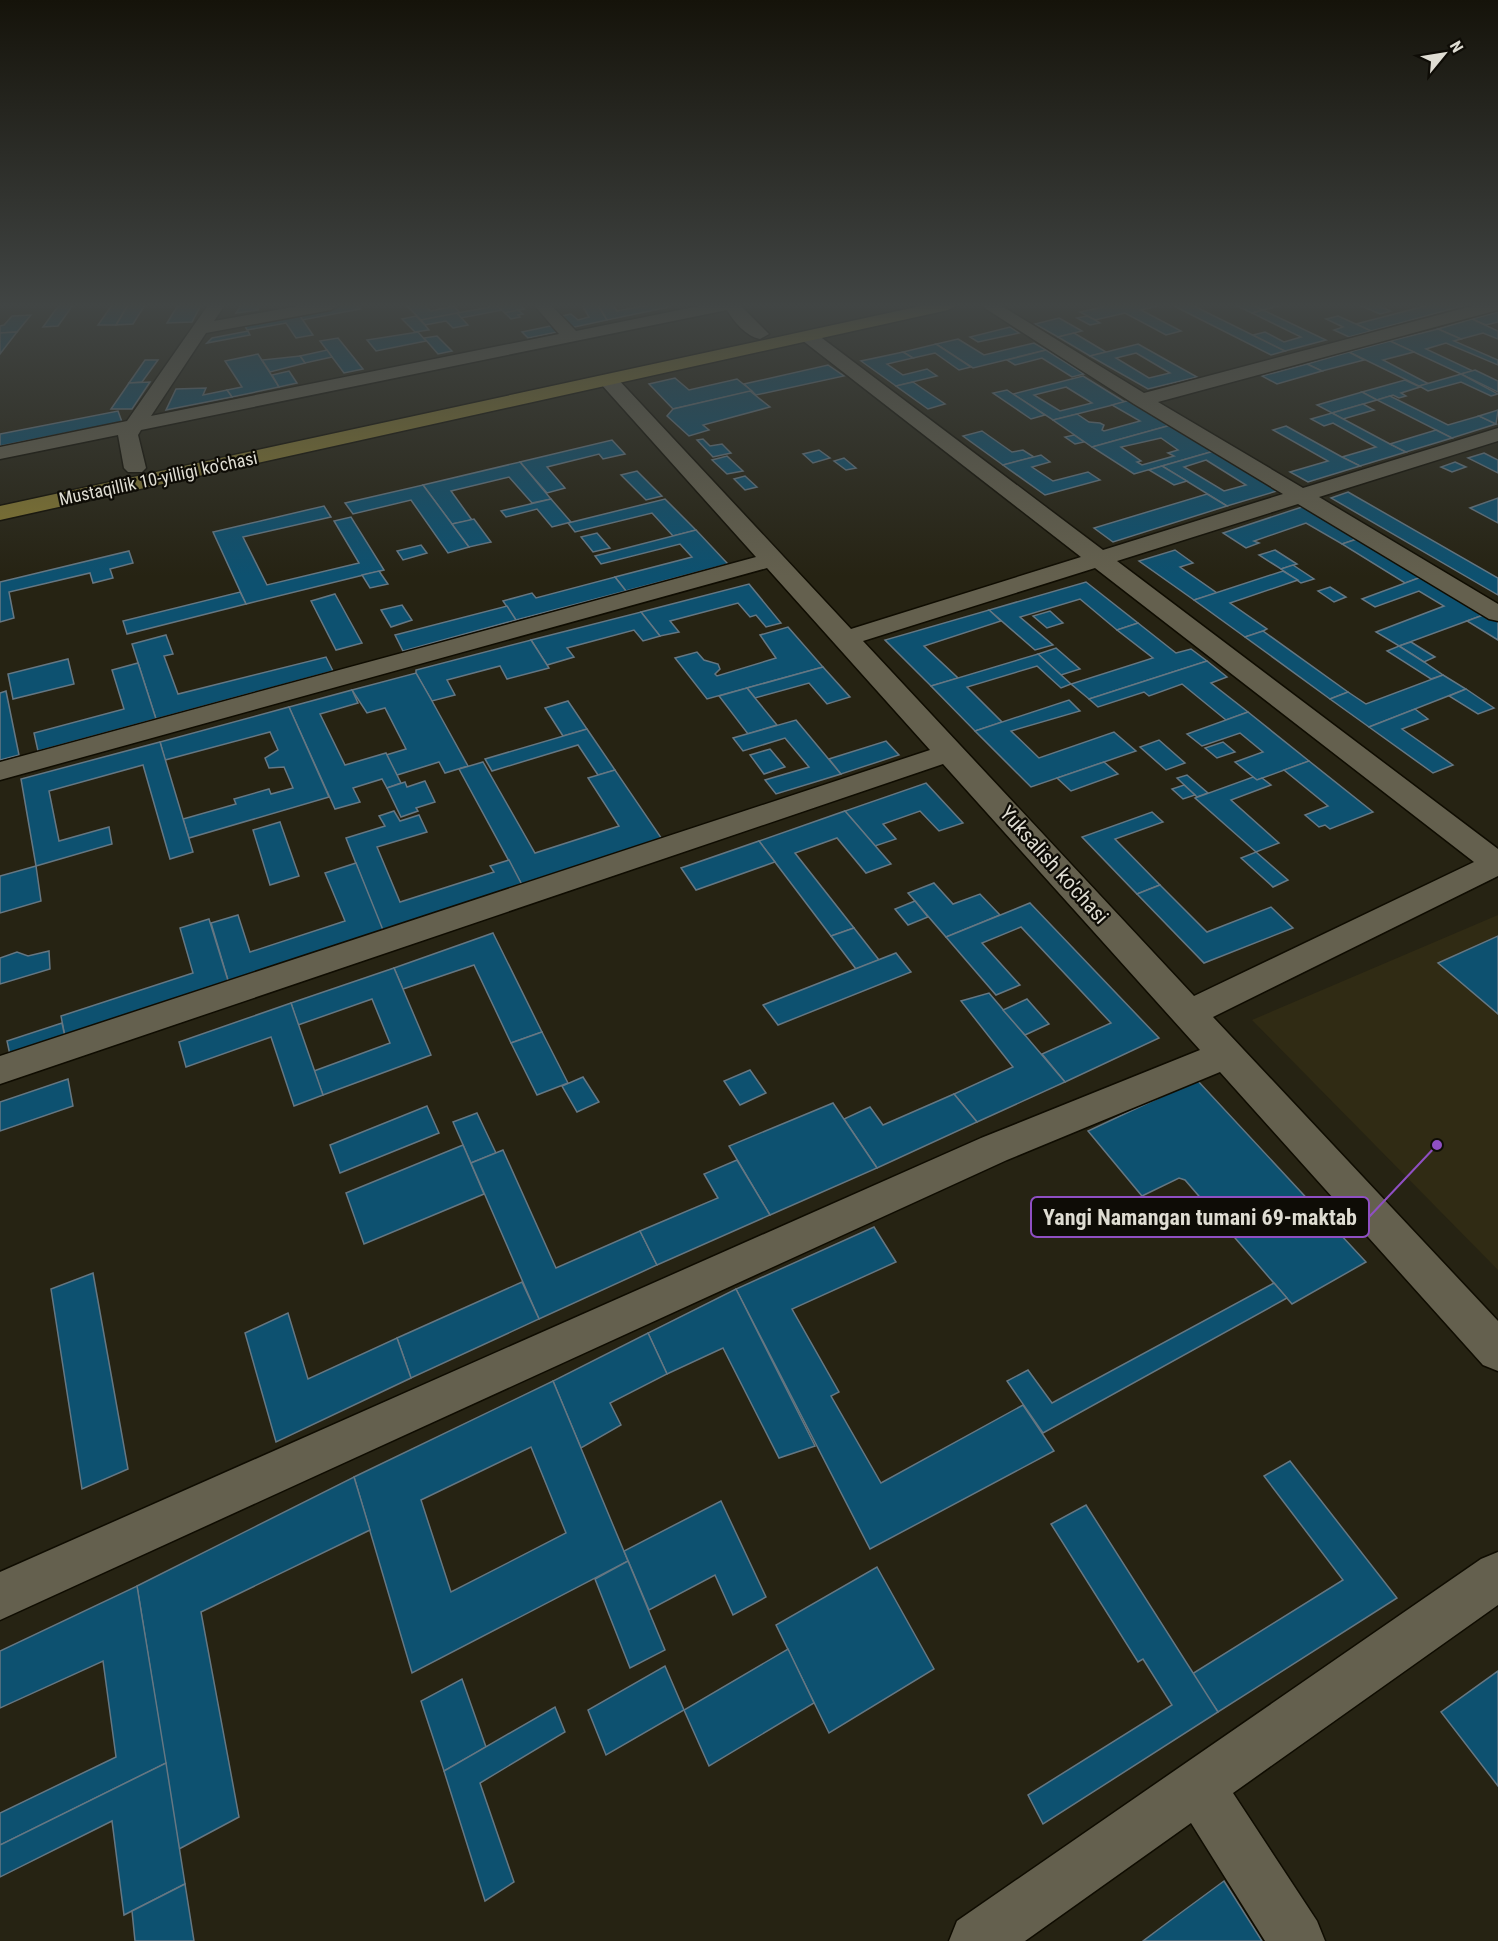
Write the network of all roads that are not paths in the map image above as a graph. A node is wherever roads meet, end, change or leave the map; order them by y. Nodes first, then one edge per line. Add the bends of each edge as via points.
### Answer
1 (161, 396) edge
2 (336, 396) edge
3 (415, 396) edge
4 (537, 396) edge
5 (622, 396) edge
6 (886, 396) edge
7 (1134, 396) edge
8 (1157, 396) edge
9 (1141, 400) junction
10 (1498, 434) edge
11 (1471, 443) junction
12 (132, 446) junction
13 (0, 453) edge
14 (1498, 456) edge
15 (1300, 495) junction
16 (0, 497) edge
17 (0, 513) edge
18 (1099, 559) junction
19 (774, 560) junction
20 (1498, 614) edge
21 (847, 638) junction
22 (951, 752) junction
23 (0, 771) edge
24 (1498, 863) edge
25 (1190, 1013) junction
26 (1228, 1054) junction
27 (0, 1070) edge
28 (1498, 1351) edge
29 (1498, 1576) edge
30 (0, 1596) edge
31 (1198, 1786) junction
32 (977, 1941) edge
33 (1297, 1941) edge

1 - 12 street
2 - 12 street
3 - 12 main road, Mustaqillik 10-yilligi ko'chasi
4 - 17 main road, Mustaqillik 10-yilligi ko'chasi
5 - 19 street, Yuksalish ko'chasi
6 - 18 street
7 - 9 street
8 - 9 street
9 - 15 street
10 - 11 street
11 - 14 street
11 - 15 street
12 - 13 street
12 - 16 main road, Mustaqillik 10-yilligi ko'chasi
15 - 18 street
15 - 20 street
18 - 21 street
18 - 24 street
19 - 21 street, Yuksalish ko'chasi
19 - 23 street
21 - 22 street, Yuksalish ko'chasi
22 - 25 street, Yuksalish ko'chasi
22 - 27 street
24 - 25 street
25 - 26 street, Yuksalish ko'chasi
26 - 28 street, Yuksalish ko'chasi
26 - 30 street via 994,1149
29 - 31 street
31 - 32 street
31 - 33 street

